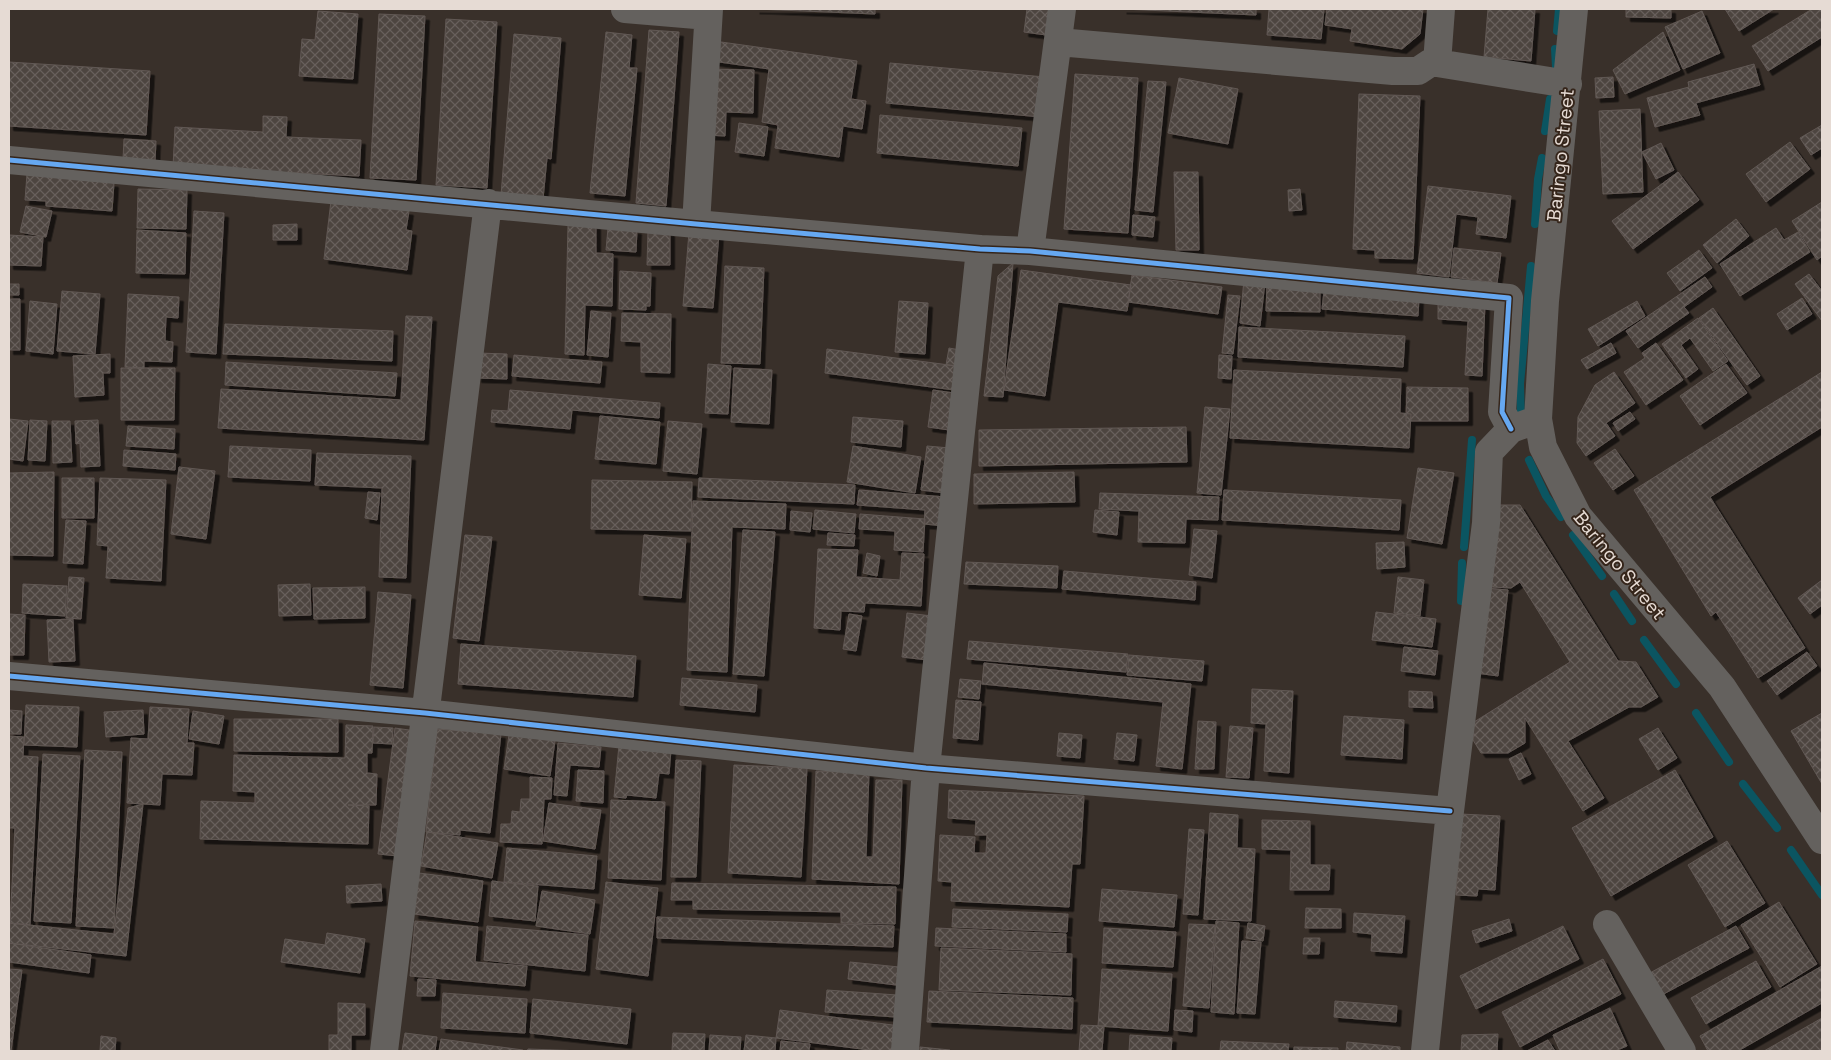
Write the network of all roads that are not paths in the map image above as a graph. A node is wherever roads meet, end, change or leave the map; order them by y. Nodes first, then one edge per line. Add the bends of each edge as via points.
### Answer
1 (625, 9) edge
2 (1062, 9) edge
3 (1441, 9) edge
4 (1574, 9) edge
5 (709, 13) edge
6 (1058, 42) junction
7 (1437, 62) junction
8 (1568, 84) junction
9 (9, 160) edge
10 (488, 203) junction
11 (696, 224) junction
12 (980, 249) junction
13 (1030, 251) junction
14 (1538, 419) junction
15 (1511, 429) junction
16 (9, 676) edge
17 (425, 713) junction
18 (926, 768) junction
19 (1450, 811) junction
20 (1822, 840) edge
21 (1607, 924) dead end
22 (384, 1051) edge
23 (905, 1051) edge
24 (1425, 1051) edge
25 (1682, 1051) edge

1 - 5 street
2 - 6 street
3 - 7 street
4 - 8 street, Baringo Street
5 - 11 street
6 - 7 street via 1393,71 1418,71
6 - 13 street
7 - 8 street
8 - 14 street, Baringo Street via 1545,301
9 - 10 street
10 - 11 street
10 - 17 street
11 - 12 street
12 - 13 street
12 - 18 street
13 - 15 street via 1509,298 1502,412
14 - 15 street
14 - 20 street, Baringo Street via 1543,448 1578,516 1722,687
15 - 19 street via 1489,452 1486,523
16 - 17 street
17 - 18 street
17 - 22 street
18 - 19 street
18 - 23 street
19 - 24 street
21 - 25 street

